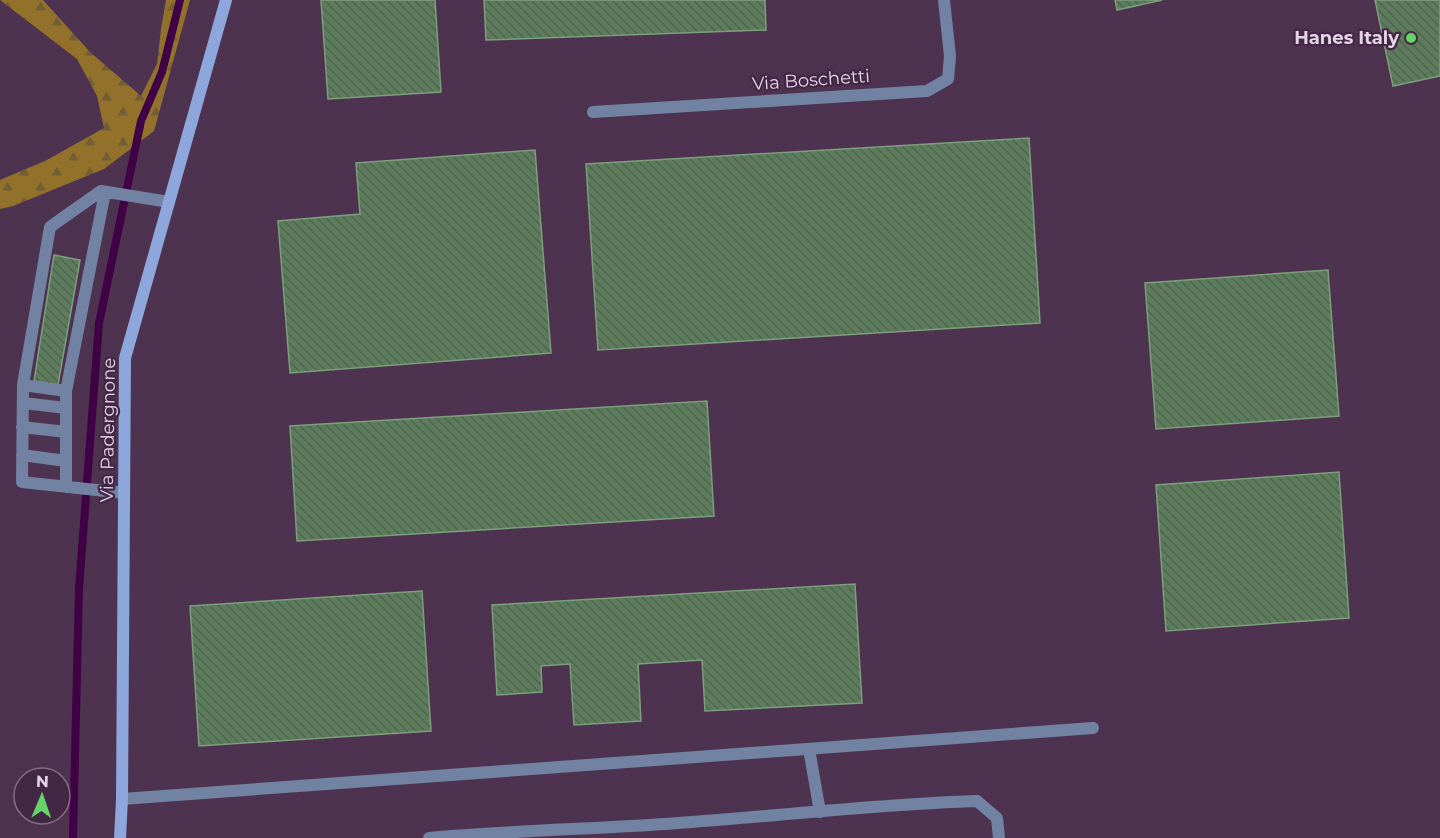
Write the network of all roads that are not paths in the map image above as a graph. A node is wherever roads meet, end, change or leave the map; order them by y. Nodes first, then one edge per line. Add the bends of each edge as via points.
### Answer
1 (226, 0) edge
2 (944, 0) edge
3 (593, 112) dead end
4 (109, 192) junction
5 (169, 202) junction
6 (23, 385) junction
7 (66, 391) junction
8 (23, 403) junction
9 (66, 408) junction
10 (22, 427) junction
11 (66, 432) junction
12 (22, 455) junction
13 (66, 461) junction
14 (70, 487) junction
15 (124, 493) junction
16 (1093, 728) dead end
17 (809, 749) junction
18 (122, 799) junction
19 (820, 812) junction
20 (120, 838) edge
21 (429, 838) edge
22 (999, 838) edge

1 - 5 street, Via Padergnone
2 - 3 street, Via Boschetti via 950,56 948,79 927,91
4 - 5 street
4 - 6 street via 101,191 50,227
4 - 7 street
5 - 15 street, Via Padergnone via 125,358
6 - 7 street
6 - 8 street
7 - 9 street
8 - 9 street
8 - 10 street
9 - 11 street
10 - 11 street
10 - 12 street
11 - 13 street
12 - 13 street
12 - 14 street via 22,482
13 - 14 street
14 - 15 street
15 - 18 street, Via Padergnone
16 - 17 street
17 - 18 street
17 - 19 street
18 - 20 street, Via Padergnone
19 - 21 street
19 - 22 street via 977,801 997,818

